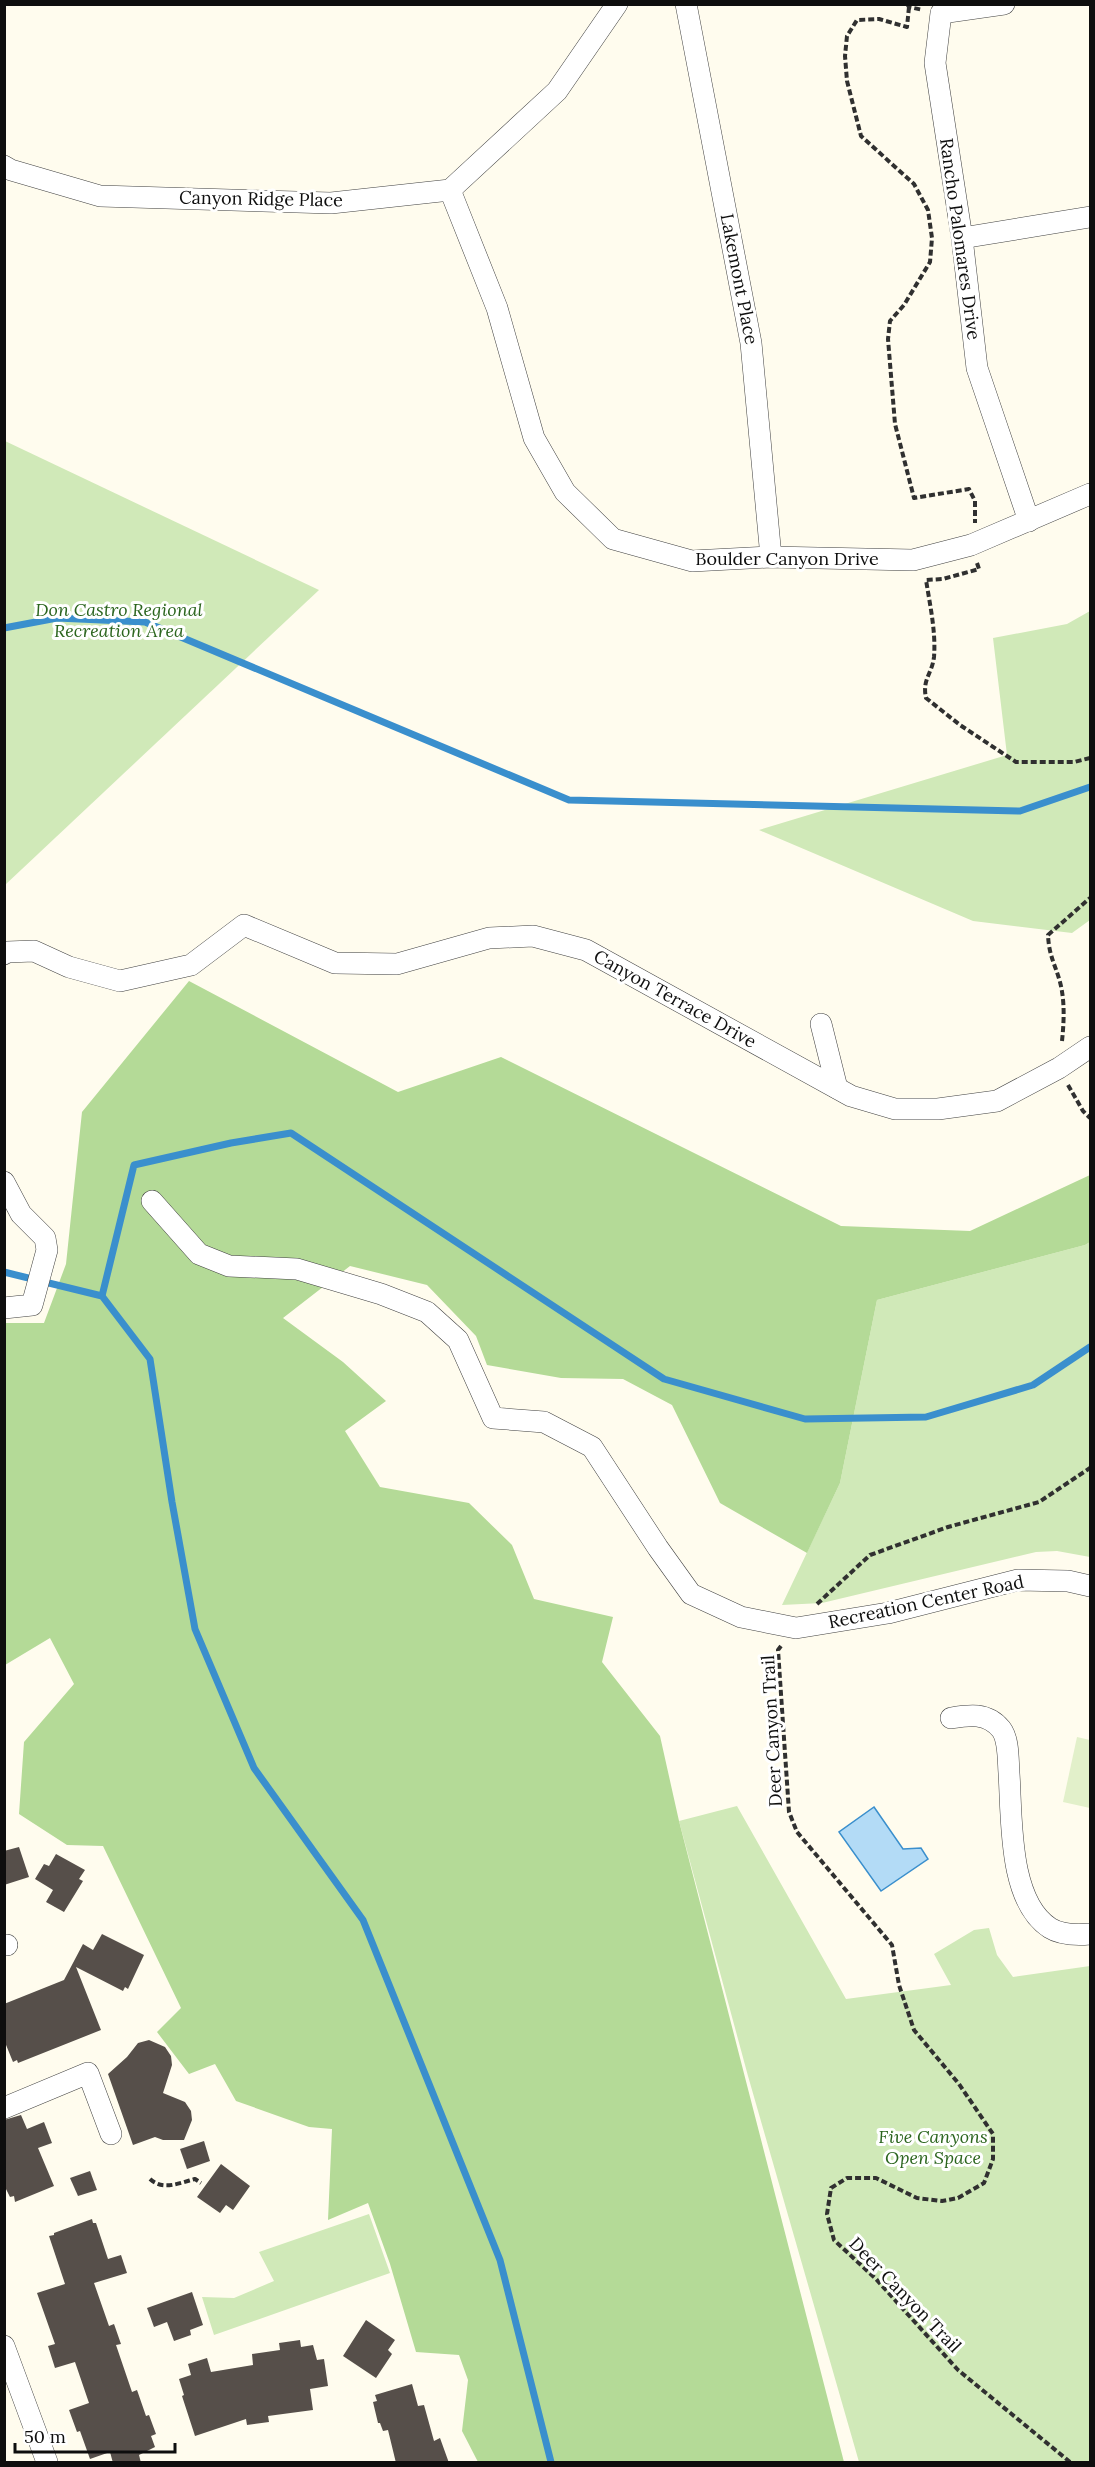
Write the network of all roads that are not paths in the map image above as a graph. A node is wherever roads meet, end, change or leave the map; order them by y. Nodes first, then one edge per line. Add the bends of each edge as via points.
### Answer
1 (617, 4) edge
2 (686, 4) edge
3 (1004, 4) edge
4 (4, 166) edge
5 (450, 190) junction
6 (1090, 217) edge
7 (962, 238) junction
8 (1090, 494) edge
9 (1029, 521) junction
10 (771, 557) junction
11 (4, 954) edge
12 (821, 1024) dead end
13 (1090, 1047) edge
14 (837, 1088) junction
15 (4, 1182) edge
16 (152, 1201) dead end
17 (4, 1308) edge
18 (1090, 1586) edge
19 (951, 1718) dead end
20 (1090, 1934) edge
21 (4, 2108) edge
22 (111, 2134) dead end
23 (4, 2346) edge
24 (47, 2463) edge

1 - 5 street via 557,91
2 - 10 street, Lakemont Place via 751,343
3 - 7 street, Rancho Palomares Drive via 941,13 935,63
4 - 5 street, Canyon Ridge Place via 100,196 331,203
5 - 10 street, Boulder Canyon Drive via 497,308 534,438 565,492 613,539 692,561
6 - 7 street
7 - 9 street, Rancho Palomares Drive via 977,368
8 - 9 street, Boulder Canyon Drive
9 - 10 street, Boulder Canyon Drive via 971,546 913,560
11 - 14 street, Canyon Terrace Drive via 34,951 69,967 120,981 191,965 244,925 335,963 398,964 489,938 533,936 586,950
12 - 14 street
13 - 14 street, Canyon Terrace Drive via 997,1101 938,1109 895,1108
15 - 17 street via 21,1214 45,1238 47,1250 32,1305
16 - 18 street, Recreation Center Road via 199,1254 229,1266 297,1269 427,1312 458,1340 493,1418 544,1422 592,1447 691,1594 741,1617 796,1628 888,1613 1018,1580 1068,1581
19 - 20 street via 975,1714 992,1720 1003,1730 1014,1853 1022,1887 1034,1913 1051,1929
21 - 22 street via 88,2073
23 - 24 street

